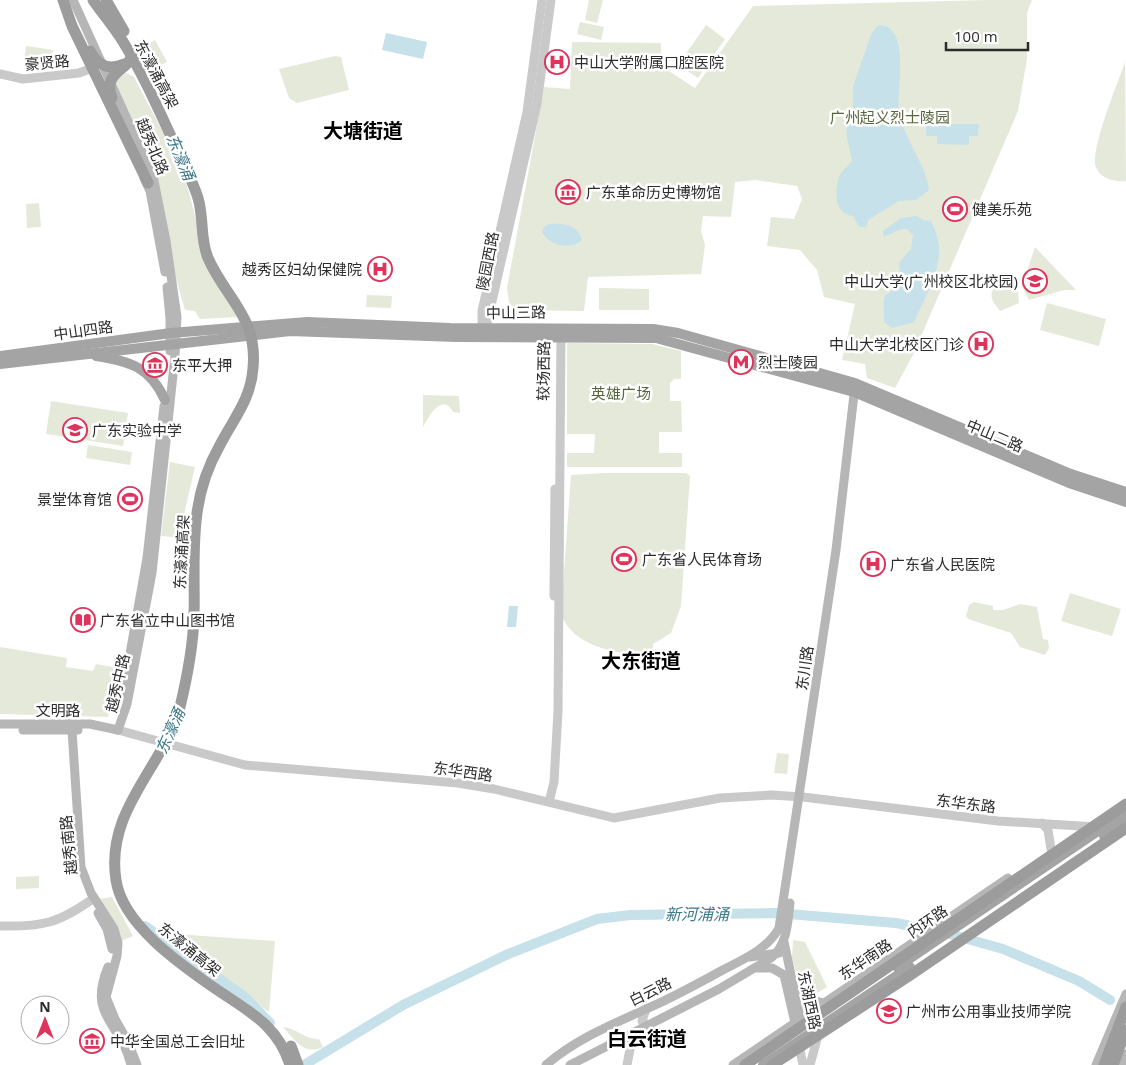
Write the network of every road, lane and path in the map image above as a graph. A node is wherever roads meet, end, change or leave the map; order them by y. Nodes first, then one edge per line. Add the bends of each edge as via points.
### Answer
1 (94, 0) edge
2 (101, 0) edge
3 (542, 0) edge
4 (551, 0) edge
5 (68, 1) edge
6 (107, 6) edge
7 (122, 40) junction
8 (129, 60) junction
9 (105, 71) junction
10 (0, 74) edge
11 (142, 78) junction
12 (113, 92) joint
13 (537, 104) junction
14 (527, 108) junction
15 (121, 122) junction
16 (151, 183) junction
17 (483, 331) junction
18 (560, 333) junction
19 (174, 338) junction
20 (86, 354) junction
21 (0, 356) edge
22 (0, 364) edge
23 (854, 388) junction
24 (165, 400) junction
25 (1063, 476) junction
26 (1126, 492) edge
27 (1126, 502) edge
28 (0, 724) edge
29 (69, 728) junction
30 (0, 730) edge
31 (118, 730) junction
32 (801, 796) junction
33 (549, 802) junction
34 (1124, 802) edge
35 (1108, 811) junction
36 (1126, 812) edge
37 (1126, 821) edge
38 (1042, 823) junction
39 (1086, 826) junction
40 (1098, 827) junction
41 (1124, 832) edge
42 (1052, 851) junction
43 (1056, 876) junction
44 (92, 900) junction
45 (989, 910) junction
46 (784, 925) junction
47 (0, 926) edge
48 (921, 937) junction
49 (173, 954) junction
50 (782, 954) junction
51 (746, 957) junction
52 (925, 961) junction
53 (753, 969) junction
54 (924, 971) junction
55 (795, 989) junction
56 (1126, 994) edge
57 (823, 1003) junction
58 (1126, 1007) edge
59 (646, 1010) junction
60 (648, 1026) junction
61 (816, 1030) junction
62 (1126, 1030) edge
63 (633, 1033) junction
64 (801, 1034) junction
65 (1103, 1048) junction
66 (1124, 1059) edge
67 (131, 1065) edge
68 (137, 1065) edge
69 (291, 1065) edge
70 (298, 1065) edge
71 (549, 1065) edge
72 (570, 1065) edge
73 (627, 1065) edge
74 (733, 1065) edge
75 (738, 1065) edge
76 (745, 1065) edge
77 (763, 1065) edge
78 (772, 1065) edge
79 (777, 1065) edge
80 (803, 1065) edge
81 (810, 1065) edge
82 (1096, 1065) edge
83 (1104, 1065) edge
84 (1113, 1065) edge

1 - 7 highway, 东濠涌高架
2 - 6 highway
3 - 14 street, 陵园西路
4 - 13 street, 陵园西路
5 - 8 highway via 98,62 113,68
5 - 9 main road, 越秀北路
5 - 15 highway via 72,26
6 - 8 highway via 131,47
6 - 49 highway, 东濠涌高架 via 154,87 193,169 208,219 214,264 244,313 251,331 254,354 248,398 218,451 200,502 194,545 193,636 180,707 166,743 131,800 116,858 118,888 127,910 141,928
7 - 9 highway via 124,51 121,61
7 - 11 highway, 东濠涌高架
8 - 15 highway via 114,74 109,86
9 - 10 street, 豪贤路 via 23,79
9 - 11 highway via 130,69
9 - 12 highway via 113,81
9 - 16 main road, 越秀北路 via 96,84 139,171
11 - 69 highway, 东濠涌高架 via 190,177 202,216 206,254 246,319 254,360 246,401 216,453 199,501 194,539 192,638 179,710 169,737 128,807 116,856 116,880 122,903 136,923 212,986 266,1023 282,1044
12 - 16 main road, 越秀北路 via 153,176
13 - 14 street
13 - 17 street, 陵园西路
14 - 17 street, 陵园西路 via 482,311
15 - 16 highway
16 - 19 main road, 越秀北路 via 169,259
17 - 18 main road, 中山三路
17 - 19 main road, 中山三路 via 257,329
18 - 23 main road, 中山三路 via 663,339
18 - 33 street, 较场西路
19 - 20 main road, 中山四路
19 - 21 main road, 中山四路
19 - 24 main road, 越秀中路
19 - 31 main road, 越秀中路 via 150,588 127,704
20 - 22 main road, 中山四路
20 - 24 main road via 118,360 141,369 156,382
23 - 25 main road, 中山二路
23 - 32 main road, 东川路 via 836,550
24 - 31 main road, 越秀中路 via 147,558
25 - 26 main road, 中山二路
25 - 27 main road, 中山二路
28 - 29 main road, 文明路
29 - 30 main road, 文明路
29 - 31 main road, 文明路 via 96,725
29 - 44 main road, 越秀南路 via 81,867
31 - 33 street, 东华西路 via 254,766 441,781
32 - 33 street, 东华西路 via 720,798 614,818
32 - 38 street, 东华东路 via 998,821
32 - 46 main road, 东川路
34 - 35 main road, 东华南路
34 - 36 main road
34 - 42 highway, 内环路
35 - 39 main road, 东华南路
35 - 40 street
36 - 45 main road
37 - 45 main road
38 - 39 street, 东华东路
38 - 42 street via 1048,830
39 - 40 street, 东华东路
39 - 42 main road, 东华南路
40 - 41 street, 东华东路
40 - 48 street via 939,934
41 - 43 highway
41 - 52 street
41 - 54 main road, 东华南路
42 - 45 highway
42 - 48 main road, 东华南路
42 - 76 highway, 内环路
43 - 45 highway
43 - 78 highway
44 - 47 street via 45,925
44 - 67 main road, 越秀南路 via 112,947 100,988 101,1003
44 - 68 main road, 越秀南路 via 111,922 118,943 106,992 107,1002
45 - 61 main road
46 - 50 main road, 白云路
46 - 51 main road, 白云路 via 767,943
48 - 52 main road
48 - 57 main road, 东华南路
49 - 69 highway, 东濠涌高架 via 269,1025 282,1042
49 - 70 highway via 260,1009 285,1036
50 - 51 main road
50 - 53 main road, 白云路
50 - 55 main road, 东湖西路
51 - 59 main road, 白云路
52 - 54 main road
53 - 60 main road, 白云路
53 - 64 main road, 东湖西路 via 772,968 784,975
54 - 61 main road, 东华南路
55 - 57 main road via 806,998
55 - 64 main road, 东湖西路
56 - 65 main road
57 - 64 main road, 东华南路
58 - 83 highway
59 - 60 street via 642,1021
59 - 71 main road, 白云路 via 581,1040 564,1050
60 - 63 main road, 白云路
61 - 64 main road
61 - 64 main road, 东华南路
61 - 81 street
62 - 84 highway
63 - 72 main road, 白云路
63 - 73 street
64 - 74 main road, 东华南路
64 - 75 main road
64 - 77 main road
64 - 79 main road, 东华南路
64 - 80 street, 东湖西路
64 - 81 street, 东湖西路
65 - 66 main road via 1116,1047
65 - 82 main road

